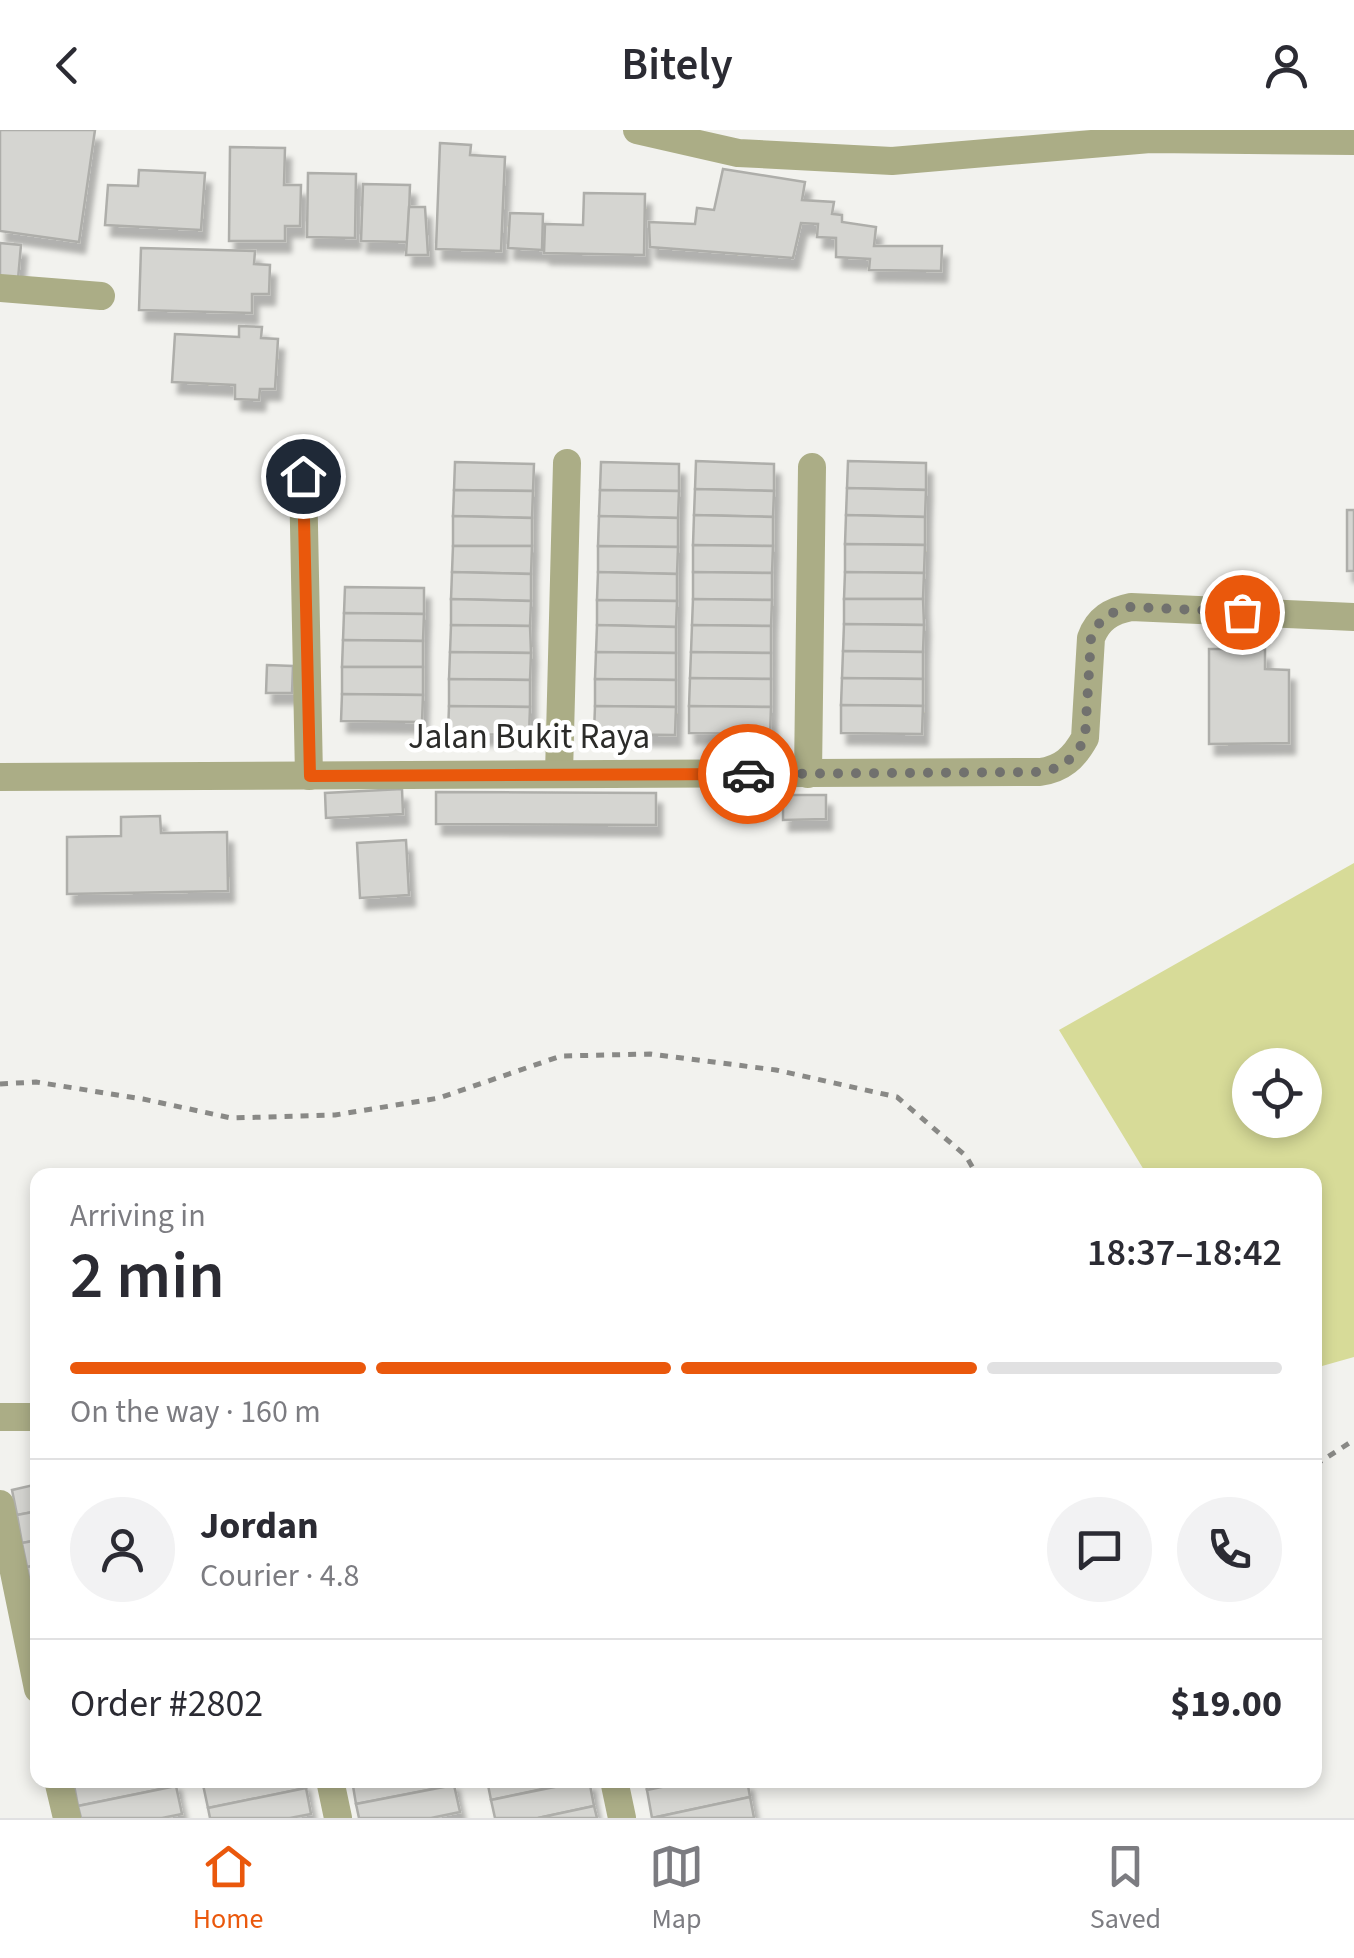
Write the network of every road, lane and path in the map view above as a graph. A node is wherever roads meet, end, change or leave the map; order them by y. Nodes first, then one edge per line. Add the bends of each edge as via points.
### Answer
1 (637, 130) edge
2 (1354, 141) edge
3 (0, 288) edge
4 (101, 296) dead end
5 (567, 462) dead end
6 (812, 467) dead end
7 (303, 476) dead end
8 (1354, 618) edge
9 (559, 774) junction
10 (808, 774) junction
11 (310, 776) junction
12 (0, 777) edge
13 (0, 1084) edge
14 (973, 1168) edge
15 (0, 1417) edge
16 (30, 1418) edge
17 (1354, 1440) edge
18 (1322, 1461) edge
19 (0, 1504) edge
20 (30, 1650) edge
21 (60, 1788) edge
22 (332, 1788) edge
23 (616, 1788) edge
24 (67, 1818) edge
25 (338, 1818) edge
26 (622, 1818) edge

1 - 2 street via 738,153 892,161 1150,138
3 - 4 street
5 - 9 street
6 - 10 street
7 - 11 street
8 - 10 street, Jalan Bukit Raya via 1116,610 1091,638 1085,738 1054,770
9 - 10 street, Jalan Bukit Raya
9 - 11 street, Jalan Bukit Raya
11 - 12 street, Jalan Bukit Raya
13 - 14 path via 36,1082 231,1118 335,1116 439,1098 561,1056 650,1054 776,1070 897,1097
15 - 16 street
17 - 18 path
19 - 20 street
21 - 24 street
22 - 25 street
23 - 26 street

